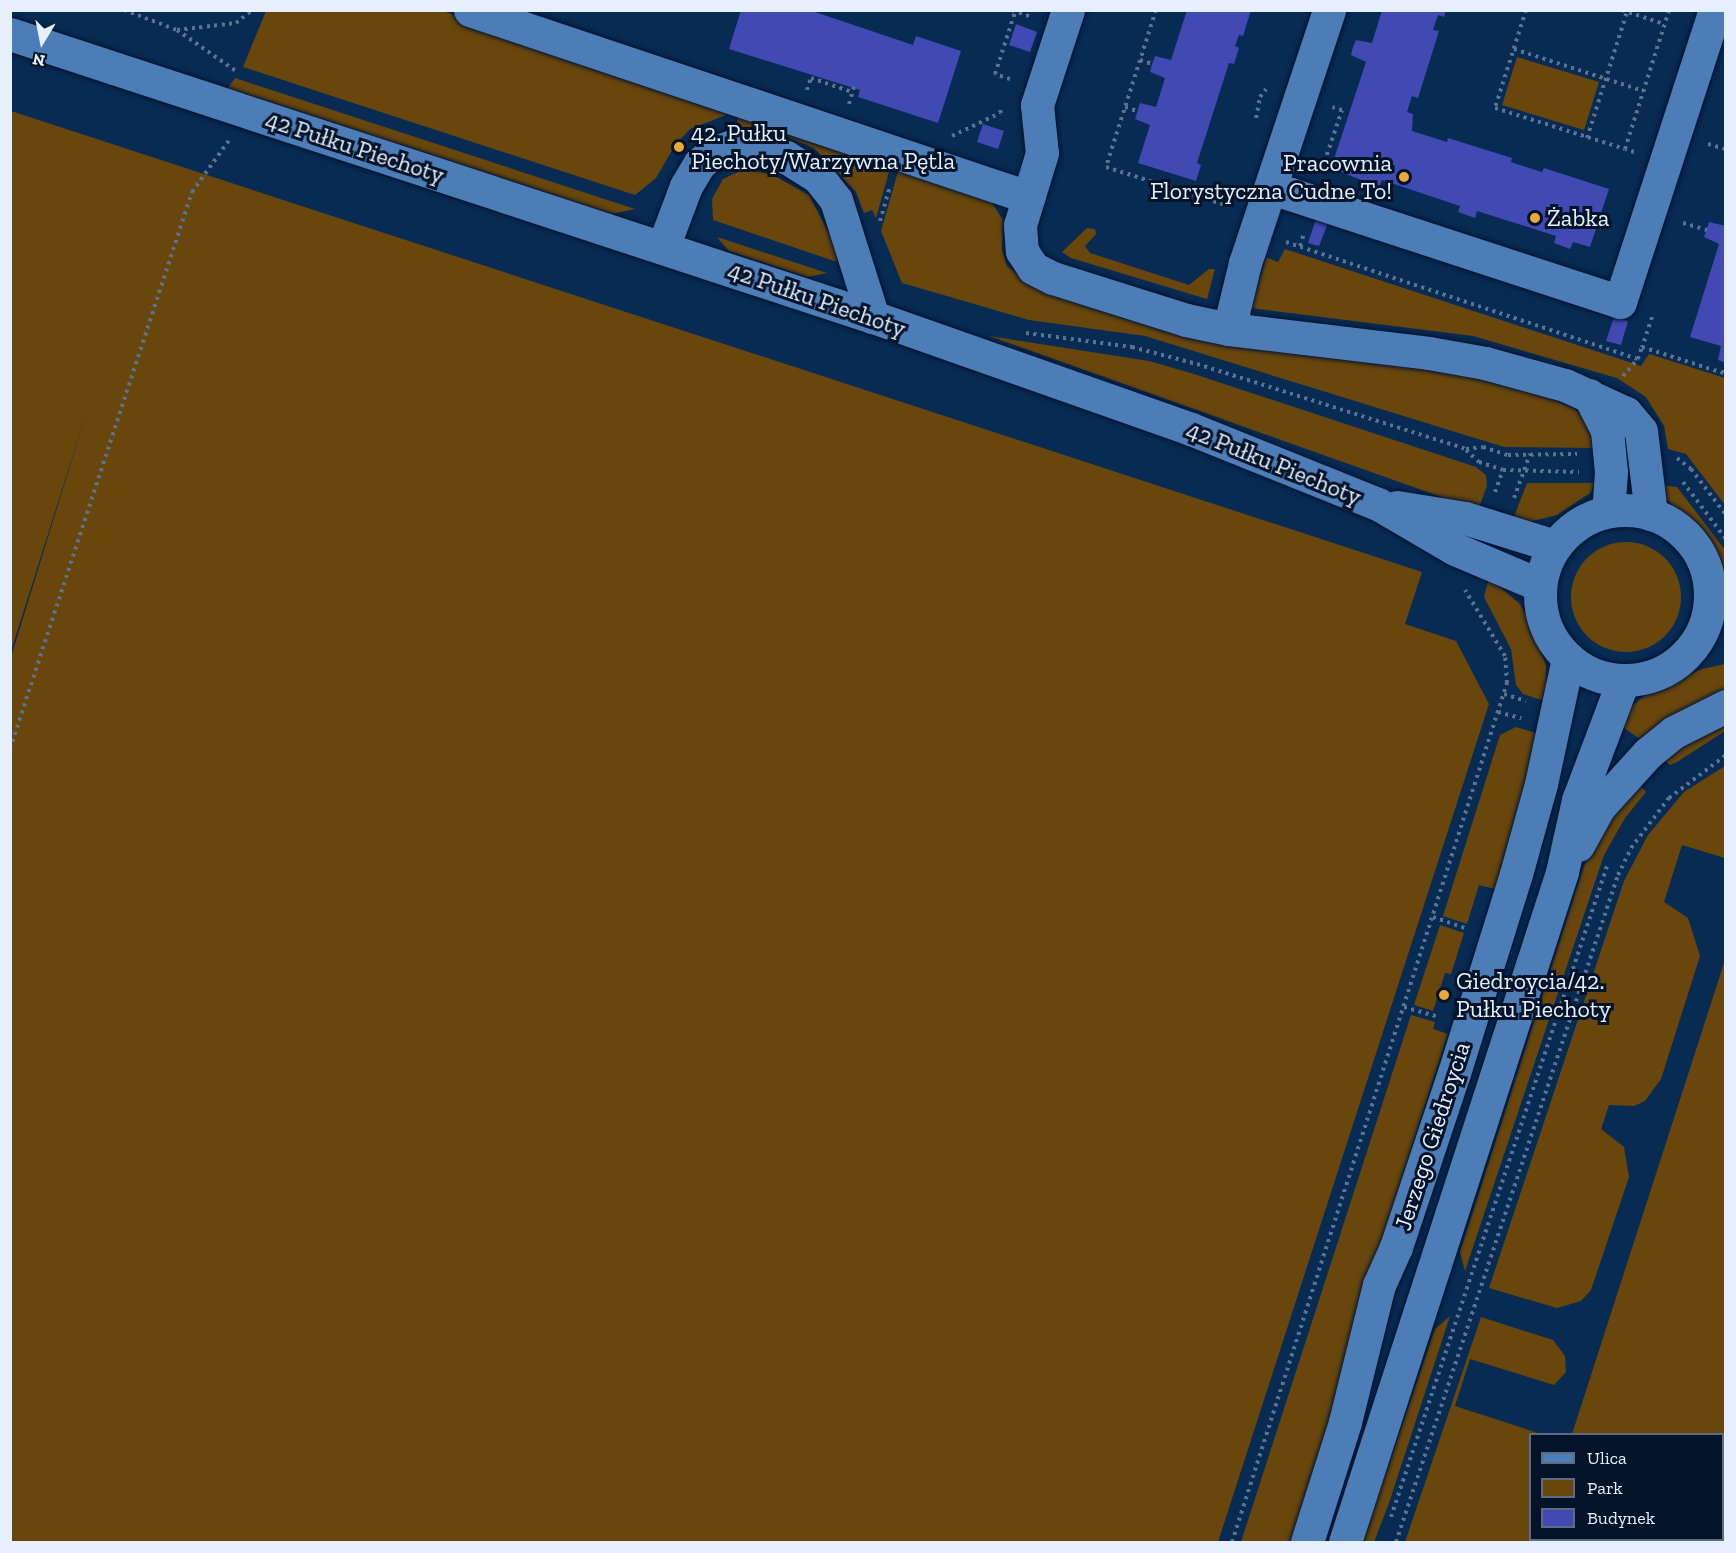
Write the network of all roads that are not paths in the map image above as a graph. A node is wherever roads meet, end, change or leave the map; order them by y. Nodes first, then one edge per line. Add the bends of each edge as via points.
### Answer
1 (471, 10) edge
2 (1329, 10) edge
3 (1715, 10) edge
4 (1054, 15) edge
5 (10, 34) edge
6 (1272, 188) junction
7 (1028, 197) junction
8 (663, 247) junction
9 (873, 317) junction
10 (1229, 329) junction
11 (1589, 395) junction
12 (1377, 504) junction
13 (1608, 511) junction
14 (1651, 514) junction
15 (1555, 546) junction
16 (1540, 585) junction
17 (1719, 598) edge
18 (1712, 644) edge
19 (1568, 658) junction
20 (1623, 681) junction
21 (1725, 706) edge
22 (1562, 872) junction
23 (1308, 1542) edge
24 (1345, 1542) edge

1 - 7 street
2 - 6 street
3 - 6 street via 1620,302
4 - 7 street via 1037,105 1042,153
5 - 8 street, 42 Pułku Piechoty
6 - 10 street via 1248,232
7 - 10 street via 1020,225 1022,251 1033,268 1053,278
8 - 9 street, 42 Pułku Piechoty
8 - 9 street via 686,186 699,164 712,153 732,146 786,157 818,177 836,200
9 - 12 street, 42 Pułku Piechoty via 1191,429
10 - 11 street via 1485,363
11 - 13 street via 1608,430
11 - 14 street via 1626,413 1641,431
12 - 15 street, 42 Pułku Piechoty via 1465,518
12 - 16 street, 42 Pułku Piechoty via 1455,549
13 - 14 street
13 - 15 street via 1578,524
14 - 17 street via 1677,527 1695,545
15 - 16 street
16 - 19 street via 1544,625
17 - 18 street
18 - 20 street via 1650,677
19 - 20 street via 1600,677
19 - 23 street, Jerzego Giedroycia via 1541,784 1516,873 1443,1106 1396,1247 1379,1285 1345,1422
20 - 22 street, Jerzego Giedroycia via 1578,800
21 - 22 street via 1674,732 1648,753 1599,807
22 - 24 street, Jerzego Giedroycia

